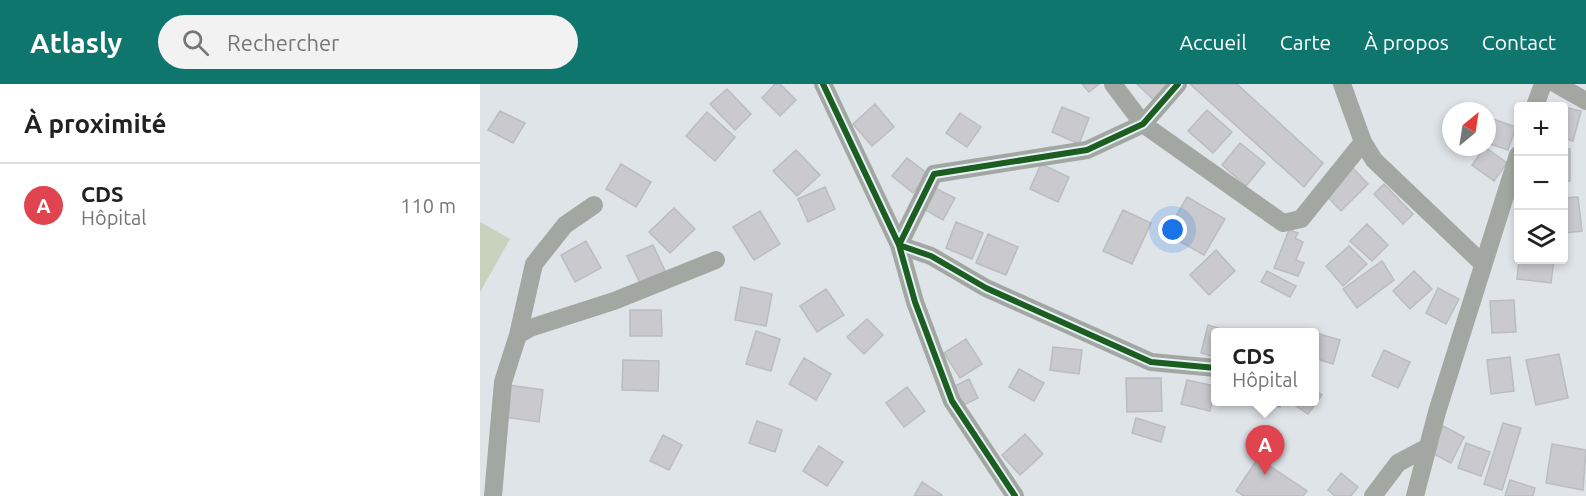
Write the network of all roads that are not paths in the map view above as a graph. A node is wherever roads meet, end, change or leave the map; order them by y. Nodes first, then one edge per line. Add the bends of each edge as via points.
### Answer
1 (824, 84) edge
2 (1113, 84) edge
3 (1178, 84) edge
4 (1342, 84) edge
5 (1543, 84) edge
6 (1556, 84) edge
7 (1586, 101) edge
8 (1536, 102) edge
9 (1143, 124) junction
10 (1363, 142) junction
11 (1518, 156) edge
12 (594, 205) dead end
13 (899, 245) junction
14 (716, 260) dead end
15 (1482, 263) junction
16 (518, 335) junction
17 (1211, 368) edge
18 (1428, 447) junction
19 (493, 496) edge
20 (1014, 496) edge
21 (1373, 496) edge
22 (1415, 496) edge

1 - 13 street
2 - 9 street
3 - 9 street
4 - 10 street
5 - 8 street
6 - 7 street
9 - 10 street via 1283,223 1301,219
9 - 13 street via 1087,150 934,174
10 - 15 street via 1374,160
11 - 15 street
12 - 16 street via 565,225 534,264
13 - 17 street via 931,256 986,288 1151,362
13 - 20 street via 915,302 952,401
14 - 16 street via 614,301 530,327
15 - 18 street
16 - 19 street via 503,382
18 - 21 street via 1398,463
18 - 22 street

